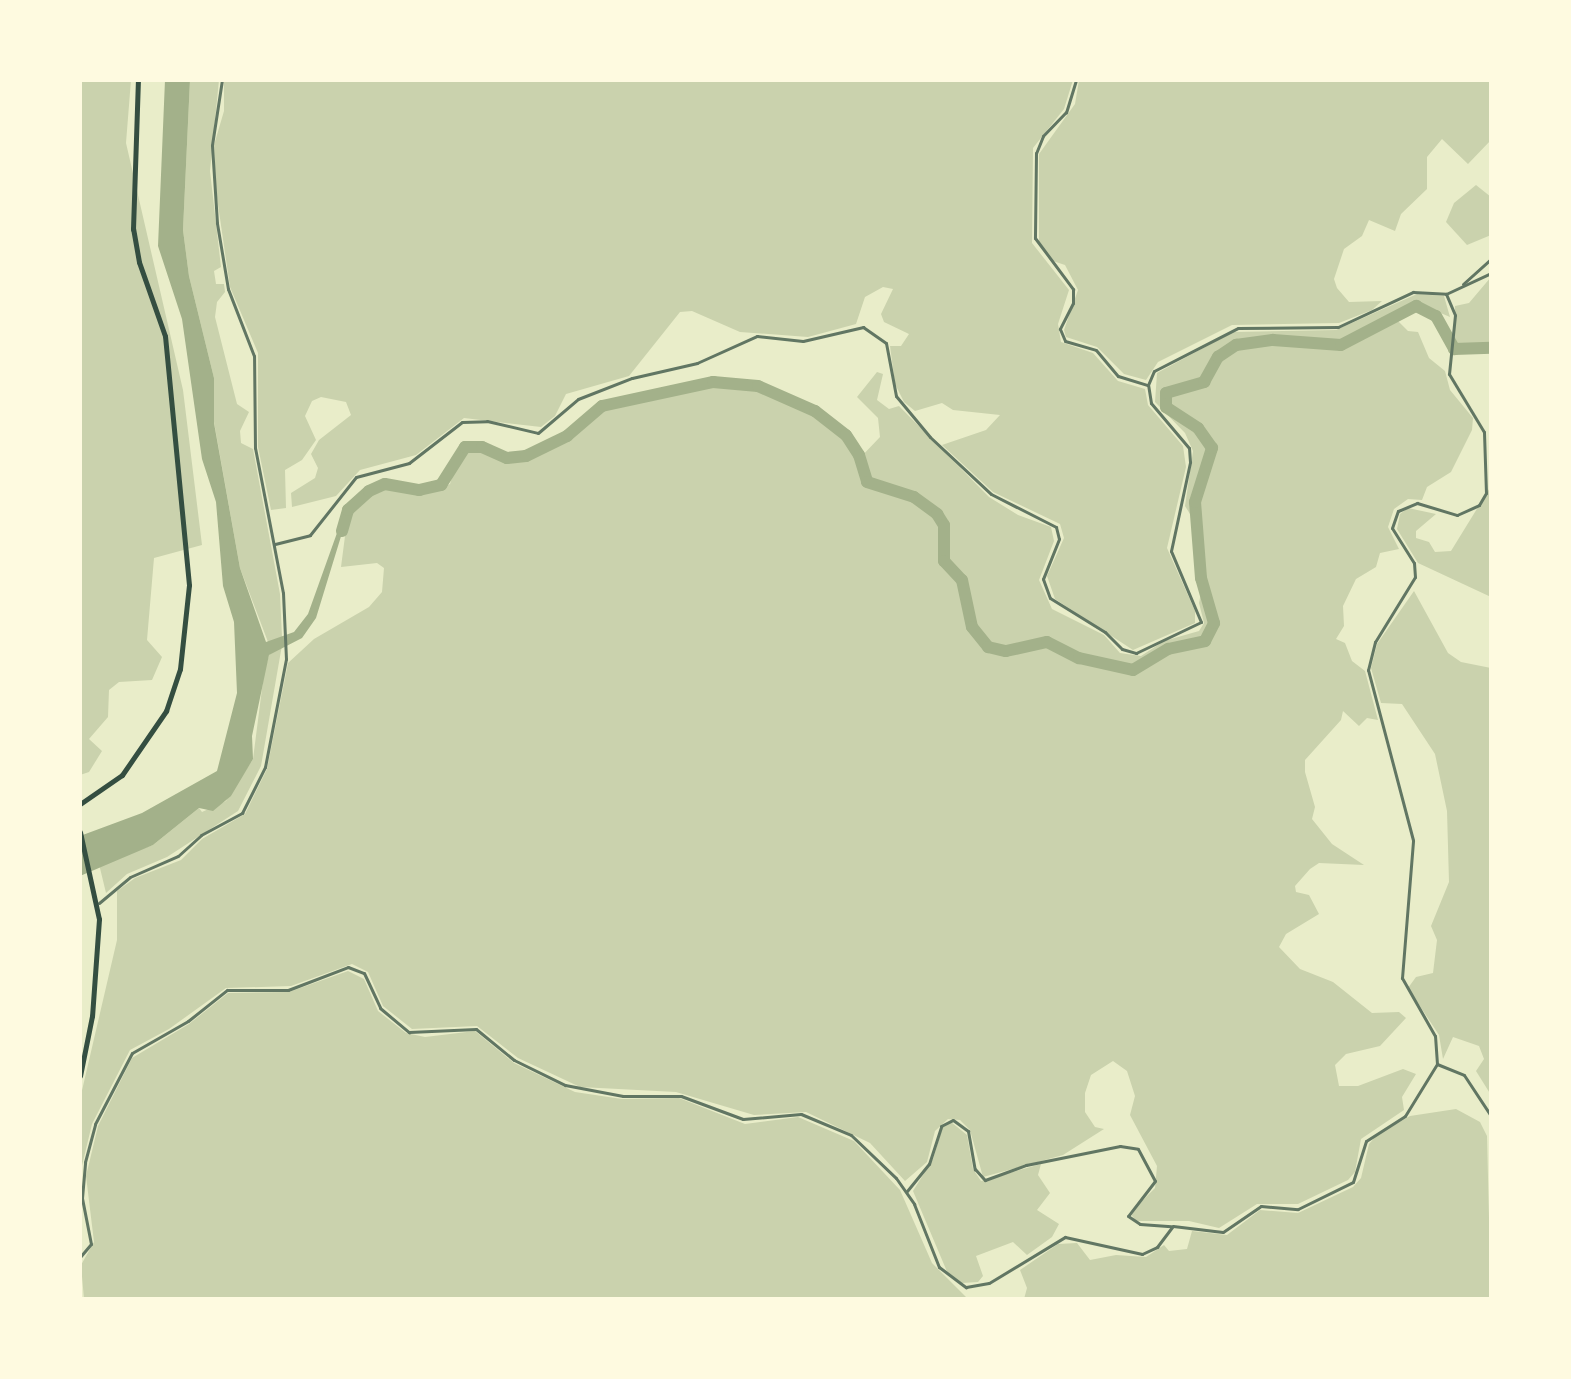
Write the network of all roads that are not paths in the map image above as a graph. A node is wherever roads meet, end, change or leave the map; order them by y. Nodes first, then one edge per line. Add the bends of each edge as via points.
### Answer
1 (138, 80) edge
2 (222, 80) edge
3 (1076, 80) edge
4 (1491, 259) edge
5 (1491, 273) edge
6 (1446, 294) junction
7 (1148, 385) junction
8 (275, 544) junction
9 (80, 804) edge
10 (80, 832) edge
11 (99, 903) junction
12 (1437, 1064) junction
13 (80, 1076) edge
14 (1491, 1116) edge
15 (1491, 1133) edge
16 (1491, 1170) edge
17 (907, 1191) junction
18 (1173, 1226) junction
19 (80, 1257) edge

1 - 9 main road via 133,229 165,336 189,585 180,669 166,711 122,775
2 - 8 street via 212,145 217,223 228,289 254,356 255,448
3 - 7 street via 1066,112 1043,136 1036,153 1035,238 1073,289 1073,303 1060,329 1065,341 1096,350 1118,376
4 - 6 street
5 - 6 street
6 - 7 street via 1413,292 1338,327 1226,331 1160,365
6 - 12 street via 1455,315 1448,366 1456,392 1484,432 1486,493 1479,505 1457,515 1417,503 1398,511 1392,528 1414,563 1415,577 1375,642 1368,670 1413,840 1402,978 1435,1036
7 - 8 street via 1154,408 1189,448 1171,551 1201,622 1136,653 1122,649 1105,632 1050,598 1043,579 1059,539 1056,527 991,494 940,448 896,396 886,343 863,327 803,341 757,336 697,363 632,378 578,399 538,433 487,421 462,422 409,463 356,477 310,535
8 - 11 street via 286,652 265,767 242,813 201,835 178,856 130,877
10 - 11 main road
11 - 13 main road via 92,1016
12 - 14 street via 1468,1079
12 - 18 street via 1405,1116 1366,1141 1360,1172 1347,1186 1298,1209 1261,1206 1223,1232
15 - 16 street
17 - 18 street via 939,1267 966,1287 989,1283 1065,1237 1142,1254 1157,1247
17 - 18 street via 929,1164 941,1126 953,1120 968,1131 975,1169 985,1180 1026,1165 1120,1146 1138,1149 1155,1181 1127,1214 1140,1224
17 - 19 street via 871,1149 810,1116 743,1119 681,1096 578,1090 514,1060 476,1029 409,1032 380,1008 364,973 348,967 288,990 227,990 188,1021 132,1053 95,1124 85,1162 82,1198 91,1244

